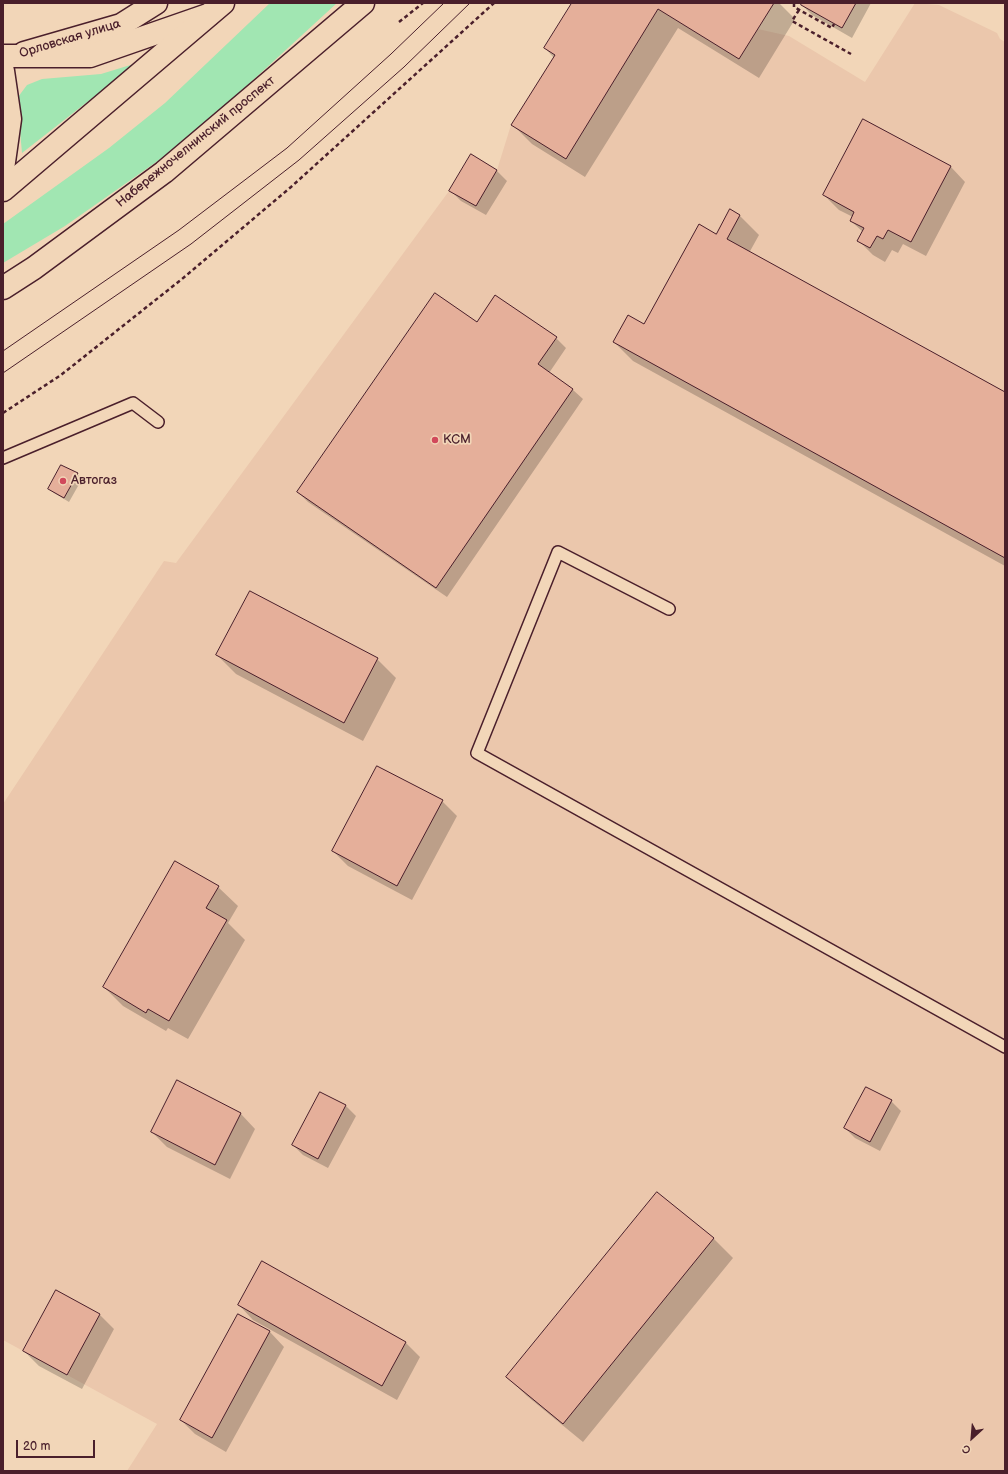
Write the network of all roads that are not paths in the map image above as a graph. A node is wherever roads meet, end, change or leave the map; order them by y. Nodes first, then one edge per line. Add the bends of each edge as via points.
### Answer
1 (156, 3) edge
2 (363, 3) edge
3 (217, 8) edge
4 (7, 61) edge
5 (3, 169) edge
6 (3, 190) edge
7 (3, 288) edge
8 (158, 422) dead end
9 (3, 458) edge
10 (669, 609) dead end
11 (1005, 1047) edge

1 - 4 main road, Орловская улица via 121,25
2 - 7 main road, Набережночелнинский проспект via 164,172
3 - 4 main road via 90,56
3 - 6 main road
4 - 5 main road via 10,119
8 - 9 lane via 133,403
10 - 11 lane via 558,552 477,752

